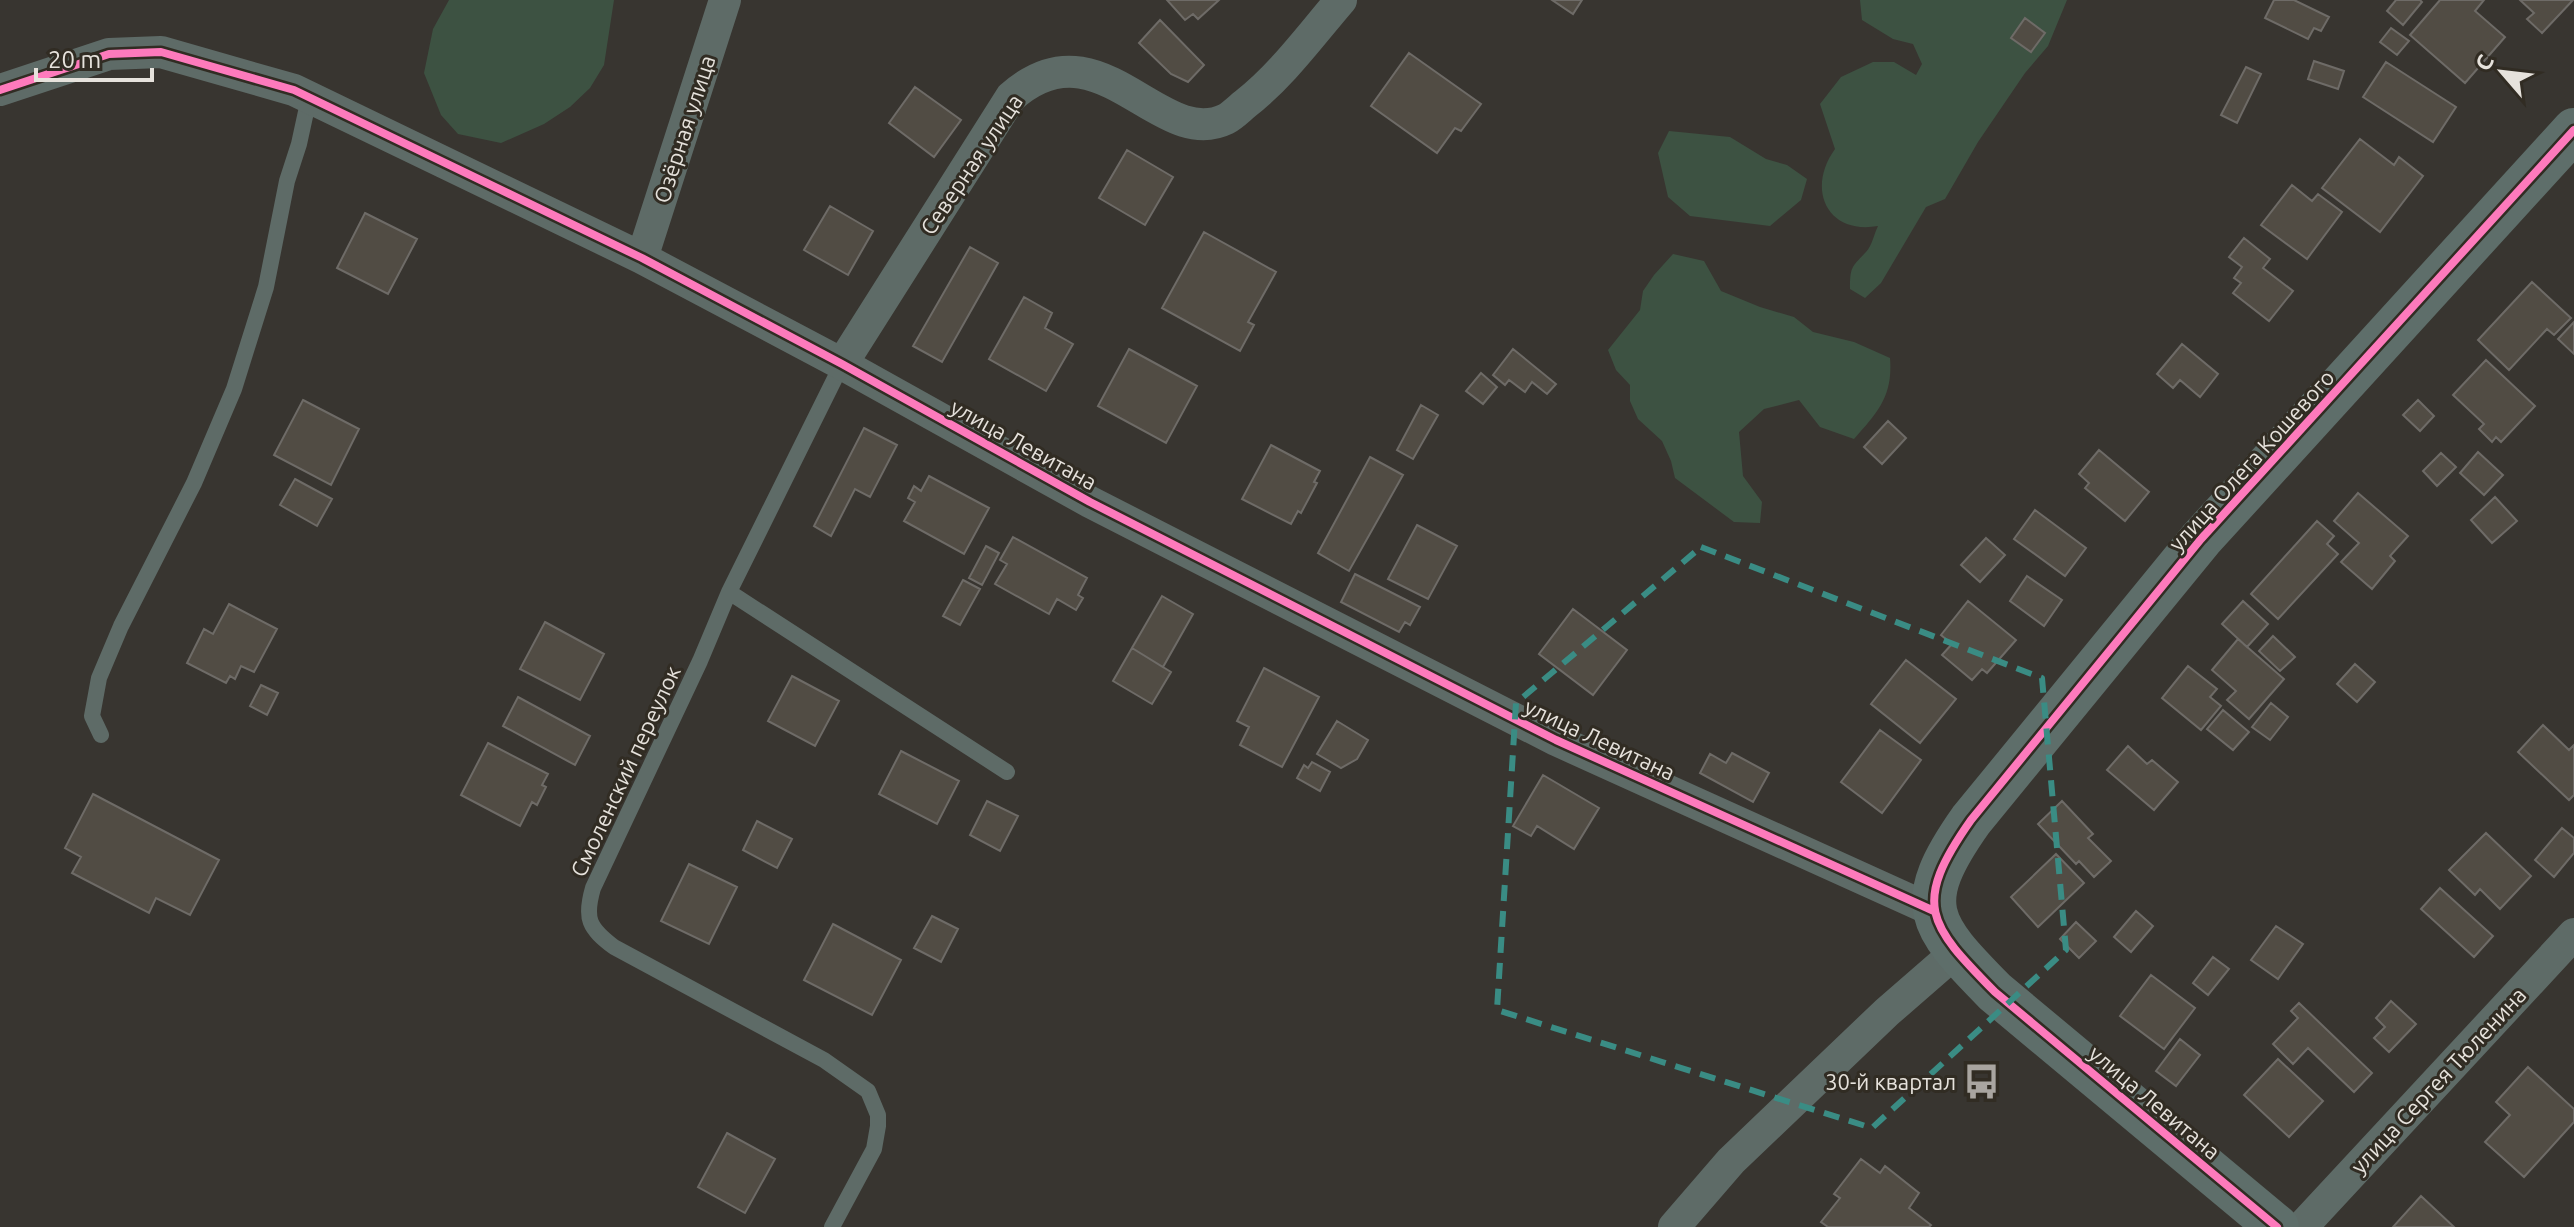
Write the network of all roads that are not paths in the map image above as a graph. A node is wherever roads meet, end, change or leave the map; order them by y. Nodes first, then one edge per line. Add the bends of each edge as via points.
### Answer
1 (725, 0) edge
2 (1341, 0) edge
3 (0, 90) edge
4 (309, 98) junction
5 (2574, 130) edge
6 (642, 258) junction
7 (842, 364) junction
8 (729, 592) junction
9 (101, 735) dead end
10 (1007, 772) dead end
11 (1934, 911) junction
12 (2574, 934) edge
13 (1956, 952) junction
14 (832, 1227) edge
15 (1674, 1227) edge
16 (2277, 1227) edge
17 (2302, 1227) edge

1 - 6 street, Озёрная улица
2 - 7 street, Северная улица via 1269,85 1226,119 1207,124 1182,121 1105,78 1081,73 1060,72 1023,86 1011,97
3 - 4 street, улица Левитана via 109,54 161,52
4 - 6 street, улица Левитана
4 - 9 lane via 266,287 234,389 99,678 92,716
5 - 11 street, улица Олега Кошевого via 2201,539 1947,854 1934,889
6 - 7 street, улица Левитана
7 - 8 lane, Смоленский переулок
7 - 11 street, улица Левитана via 1090,502 1556,740
8 - 10 lane
8 - 14 lane, Смоленский переулок via 593,888 588,916 591,927 614,947 848,1075 868,1091 878,1115 869,1161
11 - 13 street, улица Левитана
12 - 17 street, улица Сергея Тюленина
13 - 15 street via 1731,1161
13 - 16 street, улица Левитана via 1995,992

